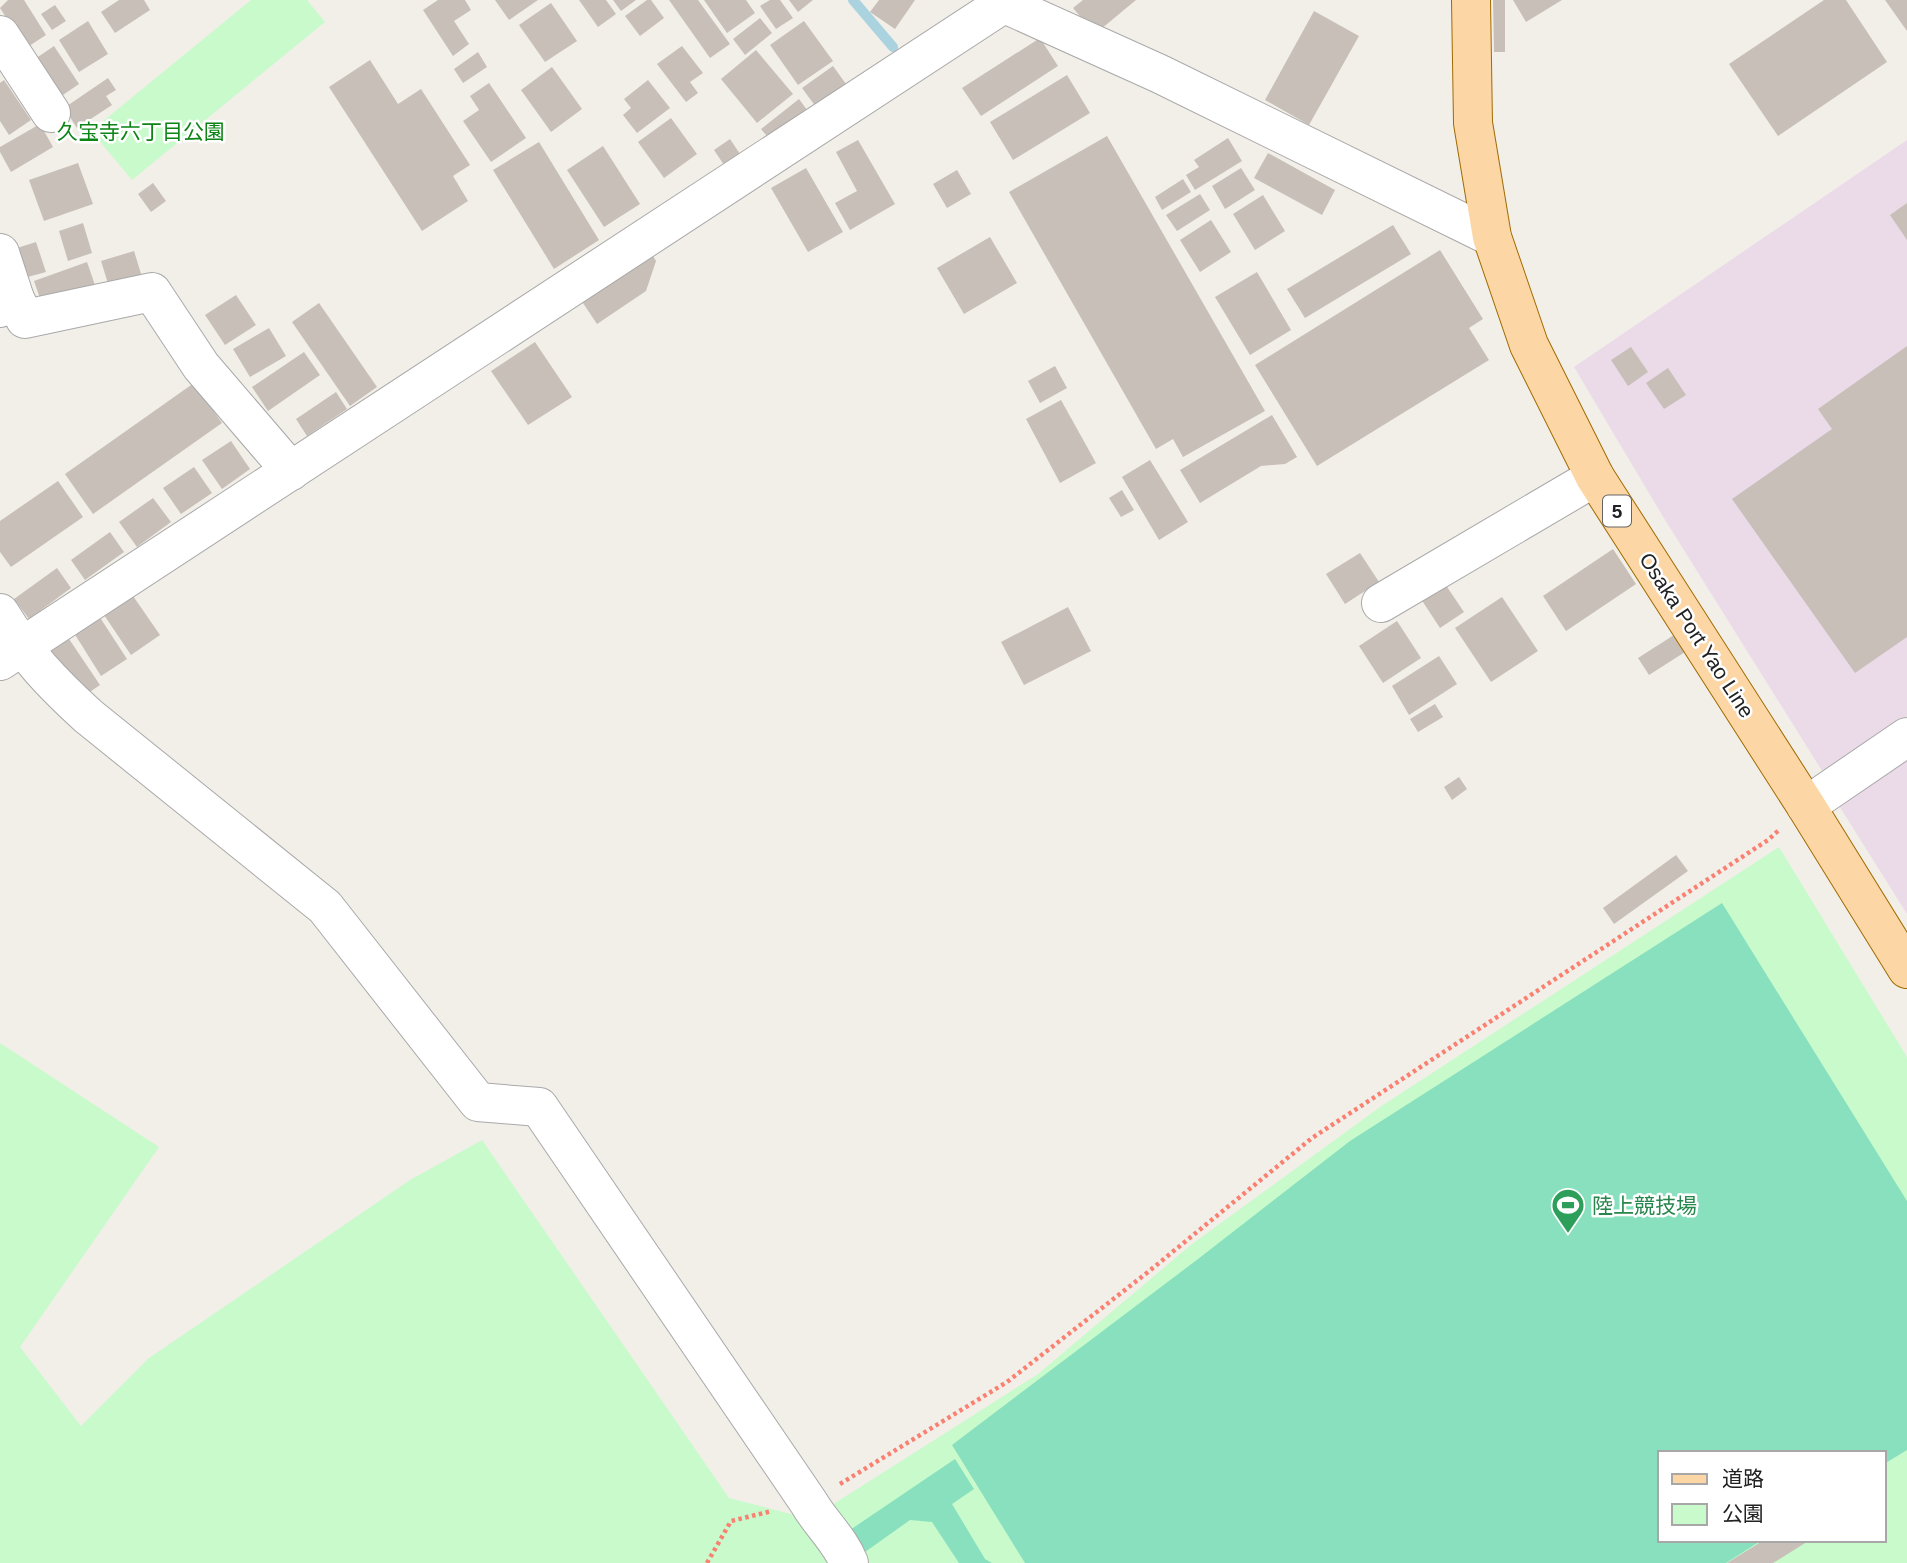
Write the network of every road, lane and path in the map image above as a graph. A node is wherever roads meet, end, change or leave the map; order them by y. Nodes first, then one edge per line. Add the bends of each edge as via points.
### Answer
1 (1471, 0) edge
2 (1000, 2) edge
3 (0, 35) edge
4 (51, 113) dead end
5 (1492, 237) junction
6 (0, 253) edge
7 (7, 304) edge
8 (291, 471) junction
9 (1595, 477) junction
10 (1381, 603) dead end
11 (0, 613) edge
12 (11, 654) edge
13 (1907, 737) edge
14 (1806, 806) junction
15 (1907, 969) edge
16 (809, 1503) junction
17 (707, 1563) edge
18 (849, 1563) edge

1 - 5 main road, Osaka Port Yao Line / 5 via 1473,123
2 - 5 street via 1160,74
2 - 8 street
3 - 4 street
5 - 9 main road, Osaka Port Yao Line / 5 via 1529,345
6 - 7 street
7 - 8 street via 25,319 152,292 201,366
8 - 12 street
9 - 10 street
9 - 14 main road, Osaka Port Yao Line / 5
11 - 12 street
12 - 16 street via 325,907 478,1102 539,1107
13 - 14 street
14 - 15 main road, Osaka Port Yao Line / 5
14 - 16 path via 1768,840 1312,1138 1007,1382
16 - 17 path via 731,1521
16 - 18 street

